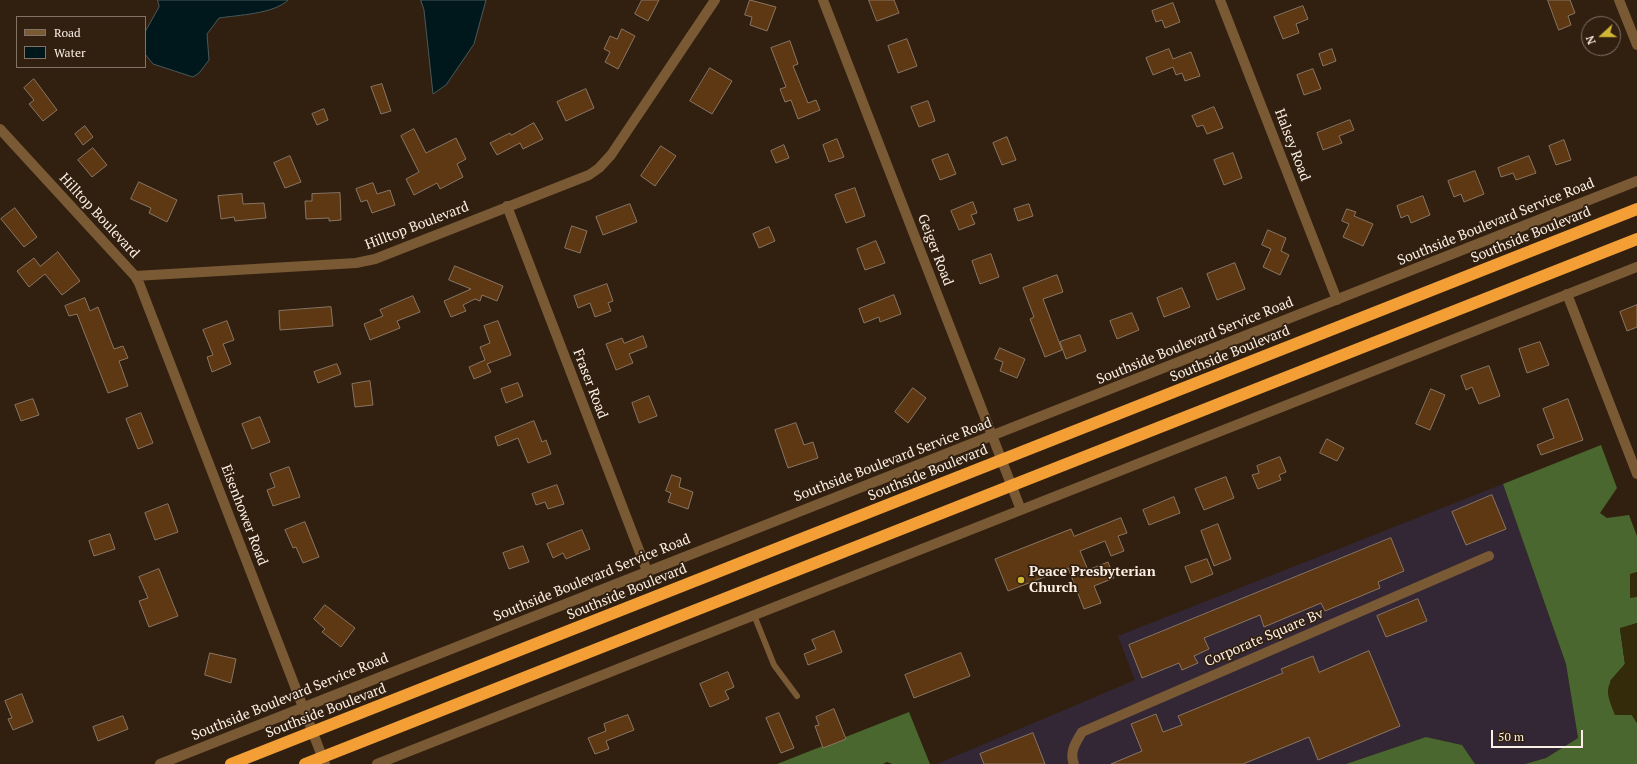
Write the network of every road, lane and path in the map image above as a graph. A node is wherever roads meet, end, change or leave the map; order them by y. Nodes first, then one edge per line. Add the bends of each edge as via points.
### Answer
1 (715, 0) edge
2 (823, 0) edge
3 (1220, 0) edge
4 (1619, 0) edge
5 (1637, 45) edge
6 (0, 129) edge
7 (1637, 182) edge
8 (507, 206) junction
9 (1637, 210) edge
10 (1637, 239) edge
11 (1637, 267) edge
12 (135, 276) junction
13 (1567, 294) junction
14 (1337, 300) junction
15 (993, 436) junction
16 (1002, 460) junction
17 (1637, 474) edge
18 (1012, 485) junction
19 (1021, 510) junction
20 (1489, 556) dead end
21 (647, 571) junction
22 (754, 615) junction
23 (797, 696) dead end
24 (304, 708) junction
25 (313, 732) junction
26 (323, 761) edge
27 (160, 764) edge
28 (231, 764) edge
29 (305, 764) edge
30 (377, 764) edge
31 (1074, 764) edge

1 - 8 street, Hilltop Boulevard via 611,155 599,168 589,175
2 - 15 street, Geiger Road
3 - 14 street, Halsey Road
4 - 5 street
6 - 12 street, Hilltop Boulevard
7 - 14 street, Southside Boulevard Service Road
8 - 12 street, Hilltop Boulevard via 375,259 356,263
8 - 21 street, Fraser Road
9 - 16 highway, Southside Boulevard
10 - 18 highway
11 - 13 street
12 - 24 street, Eisenhower Road
13 - 17 street
13 - 19 street
14 - 15 street, Southside Boulevard Service Road
15 - 16 street, Geiger Road
15 - 21 street, Southside Boulevard Service Road
16 - 18 street, Geiger Road
16 - 25 highway, Southside Boulevard
18 - 19 street, Geiger Road
18 - 26 highway
19 - 22 street
20 - 31 street, Corporate Square Bv via 1082,732 1071,757
21 - 24 street, Southside Boulevard Service Road
22 - 23 lane via 774,665
22 - 30 street
24 - 25 street, Eisenhower Road
24 - 27 street, Southside Boulevard Service Road
25 - 26 street, Eisenhower Road
25 - 28 highway, Southside Boulevard
26 - 29 highway

